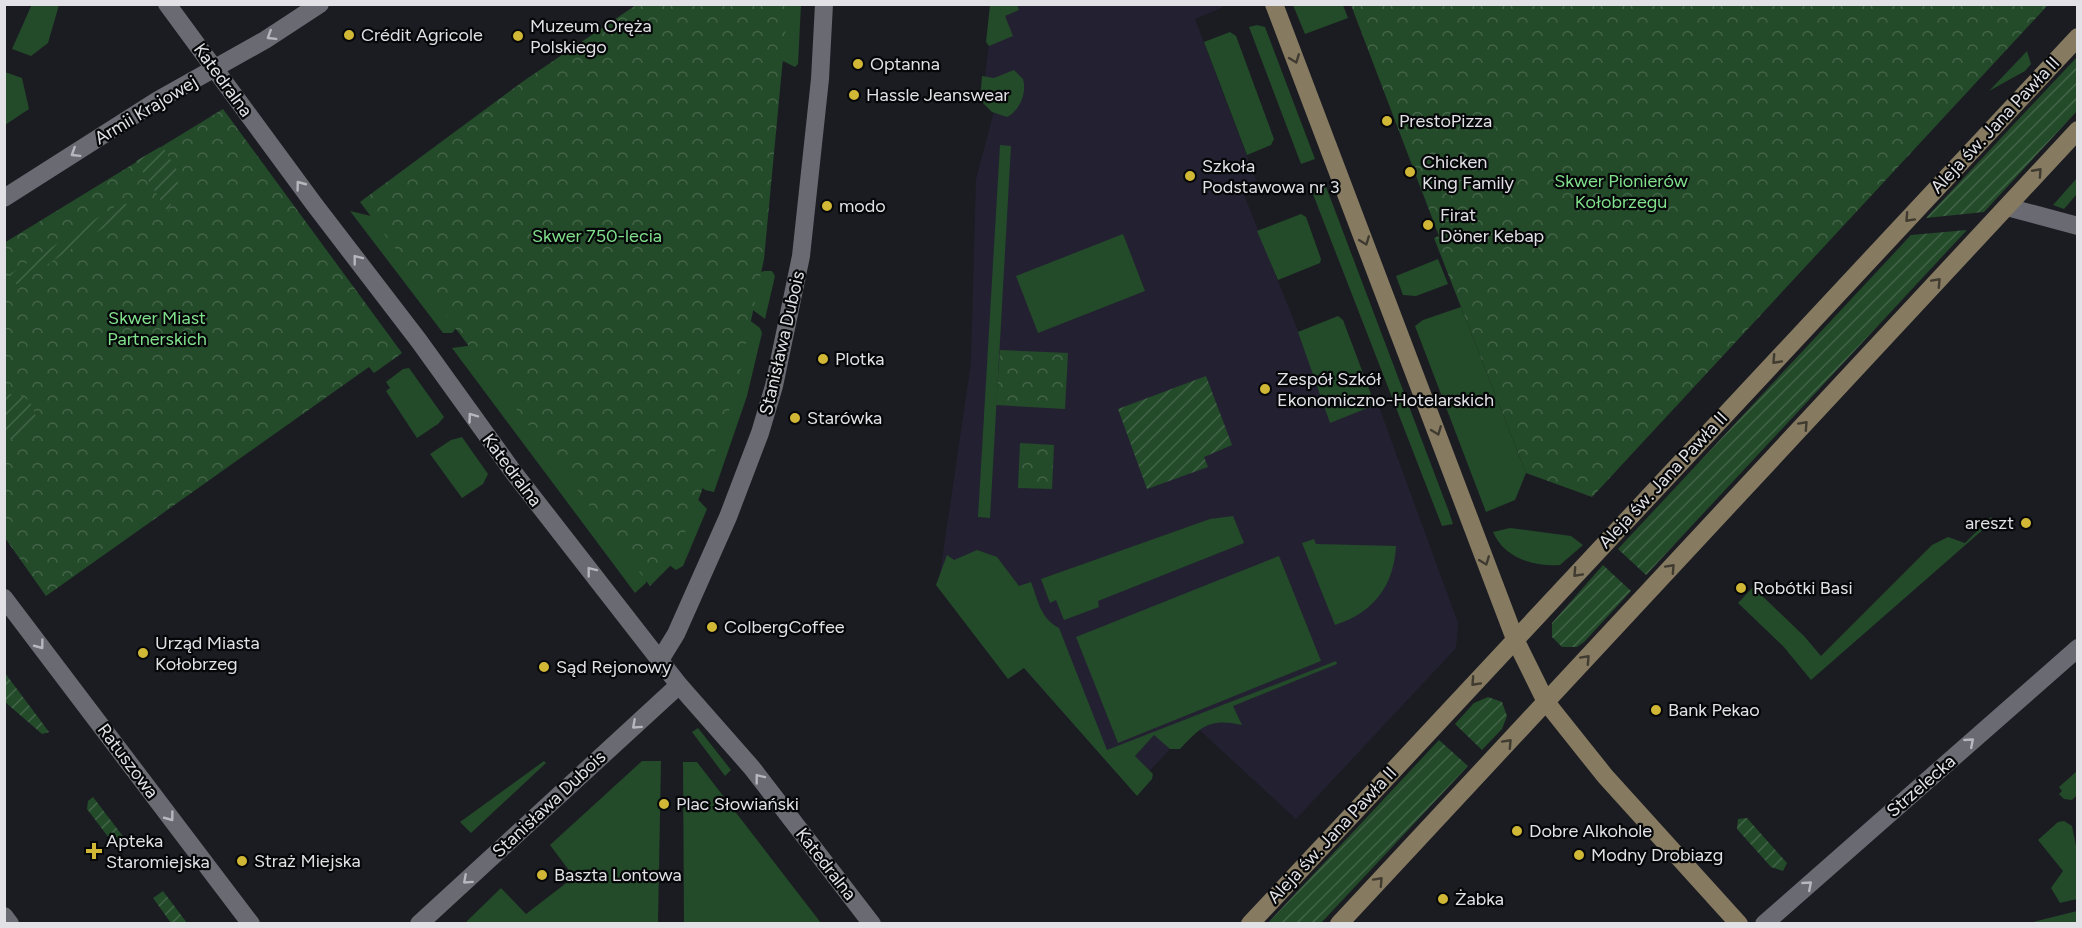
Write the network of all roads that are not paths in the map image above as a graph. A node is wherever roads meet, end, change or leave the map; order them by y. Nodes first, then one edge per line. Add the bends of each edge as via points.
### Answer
1 (167, 4) edge
2 (320, 4) edge
3 (824, 4) edge
4 (1274, 4) edge
5 (2078, 37) edge
6 (215, 69) junction
7 (2078, 130) edge
8 (4, 198) edge
9 (2007, 207) junction
10 (2078, 226) edge
11 (4, 598) edge
12 (1515, 639) junction
13 (2078, 648) edge
14 (660, 660) junction
15 (679, 686) junction
16 (1546, 702) junction
17 (4, 916) edge
18 (10, 924) edge
19 (251, 924) edge
20 (419, 924) edge
21 (872, 924) edge
22 (1250, 924) edge
23 (1340, 924) edge
24 (1739, 924) edge
25 (1764, 924) edge

1 - 6 street, Katedralna
2 -> 6 street, Armii Krajowej
3 - 14 street, Stanisława Dubois via 801,256 774,386 731,508 681,625
4 -> 12 street
5 -> 12 street, Aleja św. Jana Pawła II
6 -> 8 street, Armii Krajowej via 158,100
14 -> 6 street, Katedralna via 514,473
9 -> 7 street
9 - 10 street
16 -> 9 street
11 -> 19 street, Ratuszowa
12 - 16 street
12 -> 22 street, Aleja św. Jana Pawła II
25 -> 13 street, Strzelecka
14 - 15 street, Katedralna
15 -> 20 street, Stanisława Dubois
21 -> 15 street, Katedralna via 752,768
23 -> 16 street
16 - 24 street via 1605,776
17 - 18 street

